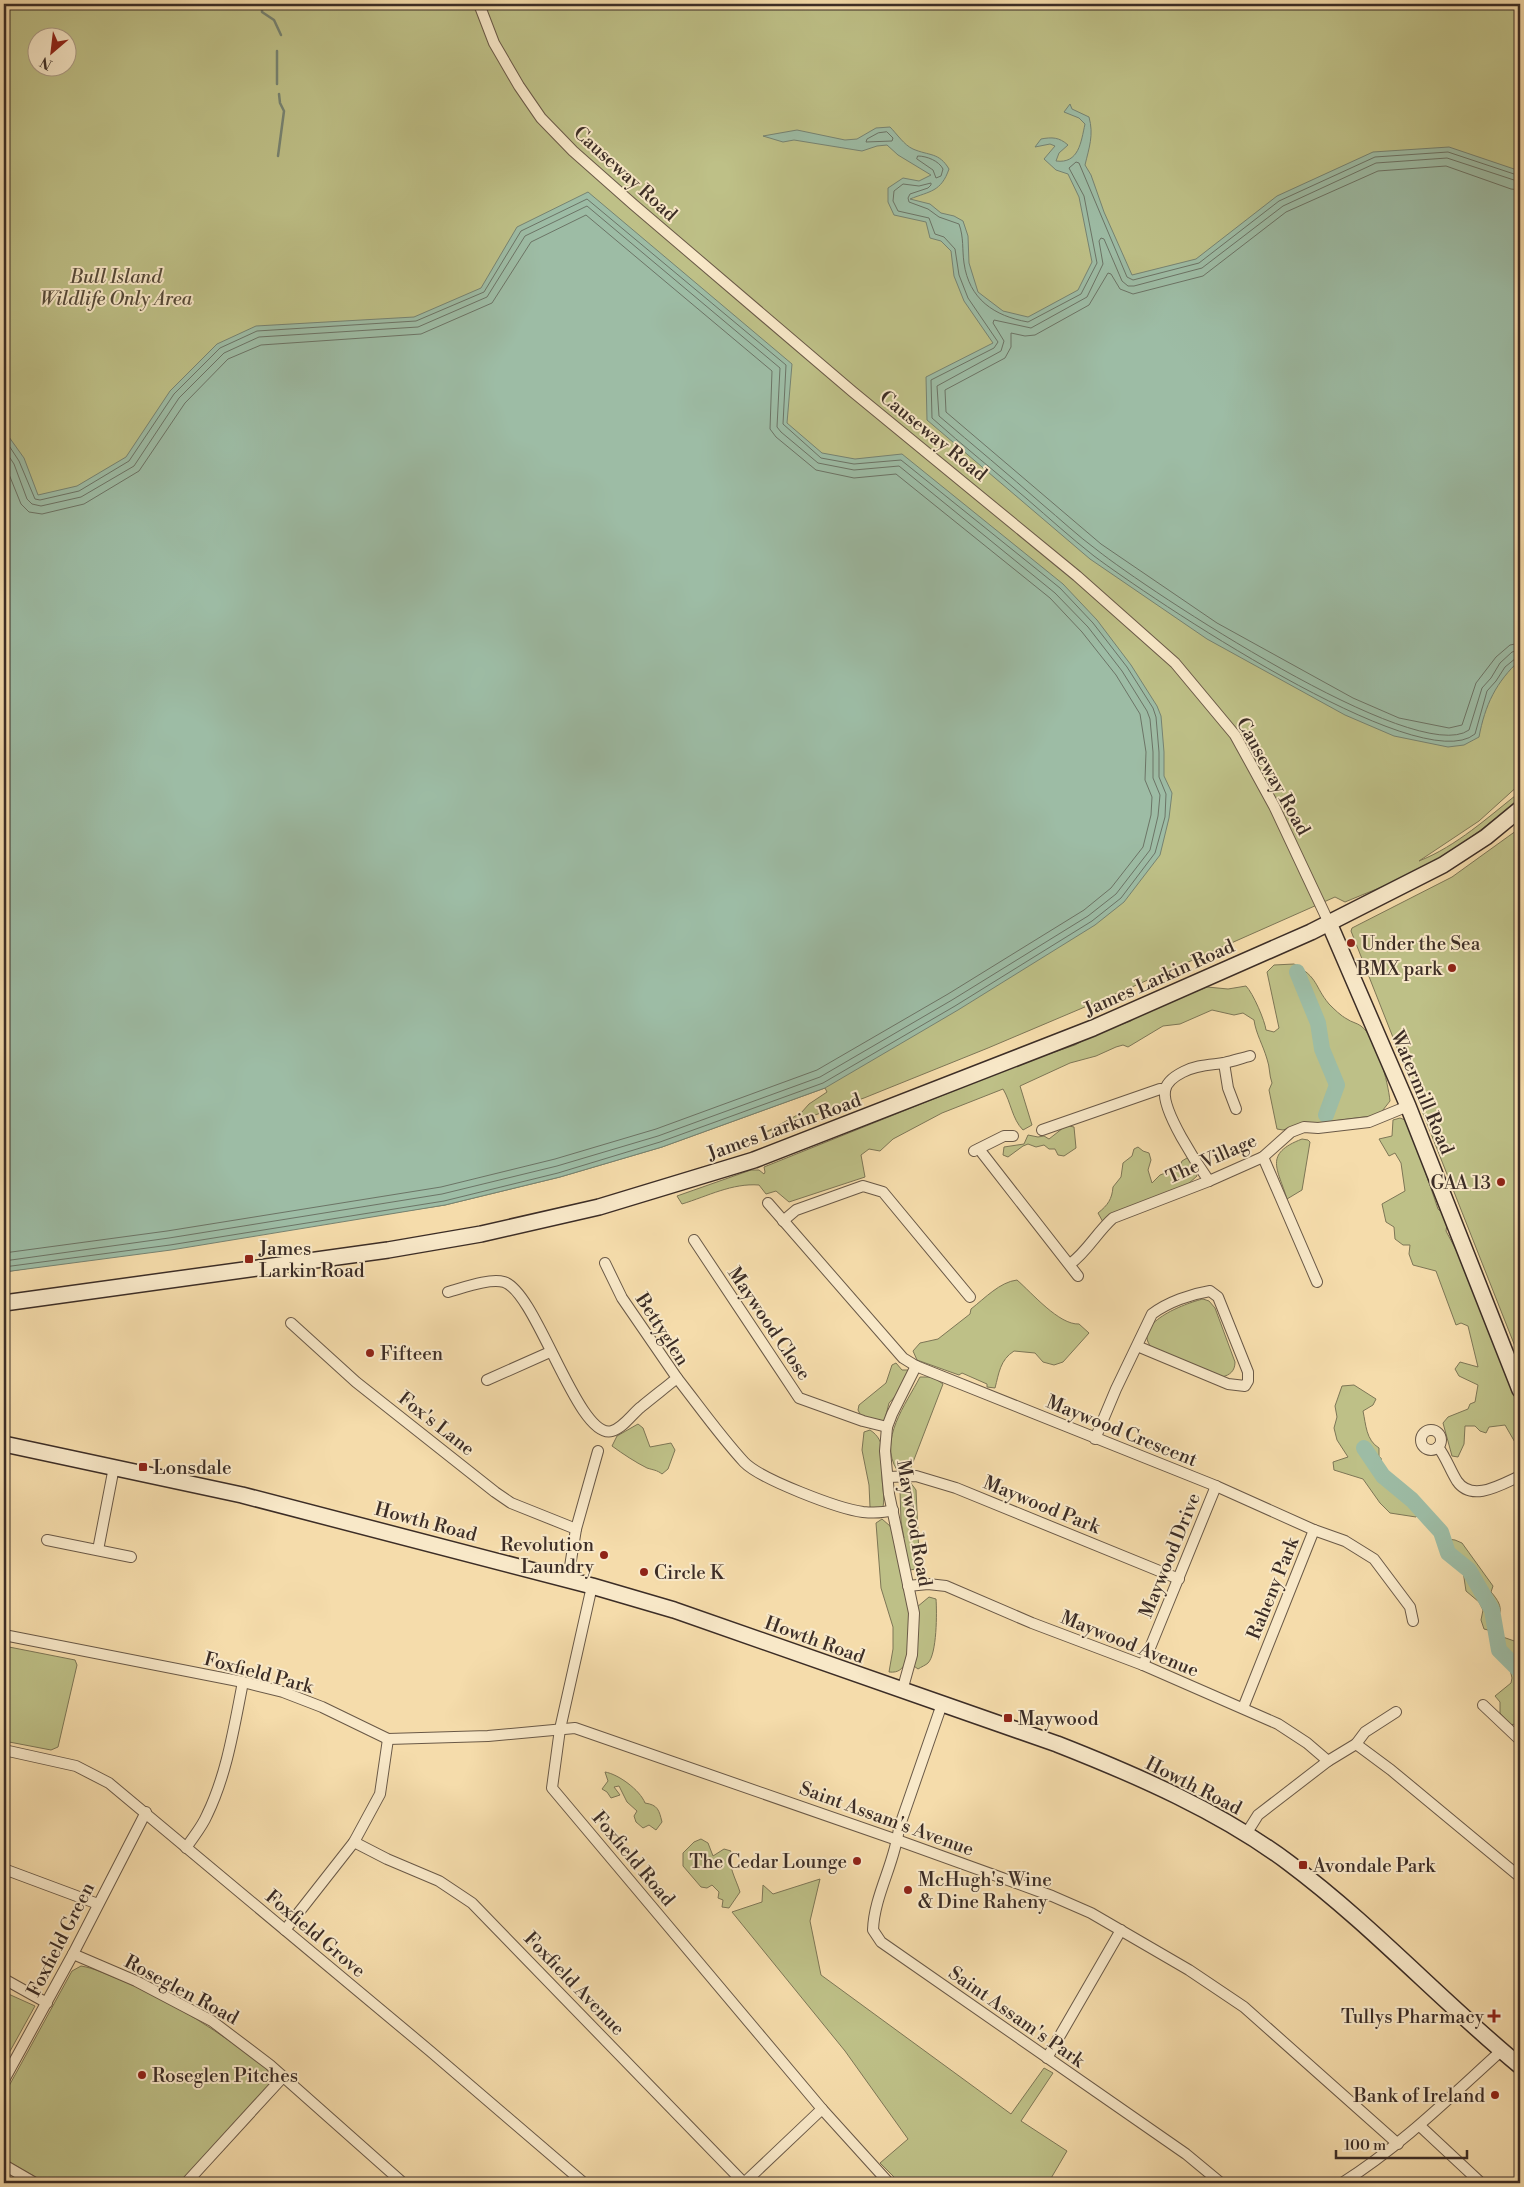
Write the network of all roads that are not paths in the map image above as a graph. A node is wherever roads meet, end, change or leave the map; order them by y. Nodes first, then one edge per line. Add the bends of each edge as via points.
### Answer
1 (478, 4) edge
2 (1520, 809) edge
3 (1328, 923) junction
4 (1250, 1056) dead end
5 (1224, 1063) junction
6 (1165, 1090) junction
7 (1408, 1106) junction
8 (1236, 1109) dead end
9 (1042, 1130) dead end
10 (1013, 1136) dead end
11 (1263, 1157) junction
12 (1209, 1181) junction
13 (768, 1203) dead end
14 (783, 1221) junction
15 (694, 1240) dead end
16 (605, 1263) dead end
17 (1070, 1264) junction
18 (1078, 1276) dead end
19 (1317, 1282) dead end
20 (448, 1292) dead end
21 (970, 1298) dead end
22 (4, 1303) edge
23 (291, 1323) dead end
24 (1137, 1346) junction
25 (550, 1352) junction
26 (916, 1366) junction
27 (678, 1378) junction
28 (487, 1380) dead end
29 (1520, 1390) edge
30 (887, 1427) junction
31 (1095, 1439) junction
32 (4, 1444) edge
33 (1438, 1447) dead end
34 (598, 1451) dead end
35 (114, 1467) junction
36 (1520, 1476) edge
37 (888, 1477) junction
38 (1216, 1486) junction
39 (893, 1510) junction
40 (576, 1529) junction
41 (1314, 1530) junction
42 (47, 1540) dead end
43 (98, 1550) junction
44 (131, 1557) dead end
45 (568, 1579) junction
46 (1179, 1579) junction
47 (592, 1586) junction
48 (908, 1586) junction
49 (1413, 1621) dead end
50 (4, 1635) edge
51 (1143, 1665) junction
52 (243, 1682) junction
53 (902, 1691) junction
54 (942, 1704) junction
55 (1483, 1706) dead end
56 (1243, 1708) junction
57 (1396, 1712) dead end
58 (560, 1729) junction
59 (388, 1739) junction
60 (1520, 1740) edge
61 (1356, 1744) junction
62 (4, 1750) edge
63 (1328, 1761) junction
64 (146, 1812) junction
65 (1246, 1834) junction
66 (897, 1840) junction
67 (354, 1842) junction
68 (186, 1848) junction
69 (4, 1869) edge
70 (1518, 1871) edge
71 (98, 1904) junction
72 (285, 1930) junction
73 (1121, 1930) junction
74 (73, 1954) junction
75 (4, 1979) edge
76 (46, 2003) junction
77 (1501, 2050) junction
78 (1047, 2058) junction
79 (1520, 2066) edge
80 (283, 2077) junction
81 (4, 2080) edge
82 (822, 2109) junction
83 (1420, 2126) junction
84 (1398, 2144) junction
85 (4, 2165) edge
86 (35, 2183) edge
87 (186, 2183) edge
88 (403, 2183) edge
89 (584, 2183) edge
90 (744, 2183) edge
91 (889, 2183) edge
92 (1220, 2183) edge
93 (1342, 2183) edge
94 (1482, 2183) edge

1 - 3 street, Causeway Road via 494,42 519,86 541,118 574,151 838,379 1077,576 1174,663 1235,735 1274,806
2 - 3 main road, James Larkin Road via 1486,837 1443,865
3 - 7 main road, Watermill Road
3 - 22 main road, James Larkin Road via 1093,1028 754,1160 653,1192 481,1234 388,1250
4 - 5 street
5 - 6 street via 1184,1071
5 - 8 street
6 - 9 street
6 - 12 street via 1165,1099 1184,1143
7 - 11 street, The Village via 1368,1122 1297,1129
7 - 29 main road, Watermill Road
10 - 17 street via 1004,1136 976,1150
11 - 12 street, The Village
11 - 19 street
12 - 17 street, The Village via 1114,1218
13 - 14 street
14 - 21 street via 796,1210 862,1186 883,1192
14 - 26 street via 903,1358
15 - 30 street, Maywood Close via 799,1398
16 - 27 street, Bettyglen via 622,1298
17 - 18 street
20 - 25 street, Bettyglen via 494,1281 513,1287 522,1296
23 - 40 street, Fox's Lane via 356,1382 495,1492 511,1503
24 - 24 street via 1152,1314 1210,1291 1218,1297 1248,1372 1248,1381 1239,1387 1228,1384
24 - 31 street
25 - 27 street, Bettyglen via 582,1407 597,1428 604,1432 617,1429
25 - 28 street
26 - 30 street, Maywood Road
26 - 31 street, Maywood Crescent
27 - 39 street via 745,1463 761,1475 861,1512
30 - 37 street, Maywood Road
31 - 38 street, Maywood Crescent
32 - 35 main road, Howth Road
33 - 36 street via 1458,1483 1472,1491 1483,1492
34 - 40 street
35 - 43 street
35 - 45 main road, Howth Road via 307,1511
37 - 39 street, Maywood Road
37 - 46 street, Maywood Park via 916,1476 956,1488
38 - 41 street, Maywood Crescent
38 - 46 street, Maywood Drive
39 - 48 street, Maywood Road
40 - 45 street
41 - 49 street, Raheny Park via 1345,1541 1374,1559 1410,1607
41 - 56 street, Raheny Park
42 - 43 street
43 - 44 street
45 - 47 main road, Howth Road
46 - 51 street, Maywood Drive
47 - 53 main road, Howth Road via 674,1610
47 - 58 street, Foxfield Road
48 - 51 street, Maywood Avenue via 946,1586
48 - 53 street, Maywood Road via 914,1613 912,1655
50 - 52 street, Foxfield Park
51 - 56 street, Maywood Avenue
52 - 59 street, Foxfield Park via 283,1692 322,1707
52 - 68 street via 218,1791
53 - 54 main road, Howth Road
54 - 65 main road, Howth Road via 1108,1764
54 - 66 street, Saint Assam's Park
55 - 60 street
56 - 63 street, Maywood Avenue via 1278,1724
57 - 61 street via 1365,1732
58 - 59 street, Foxfield Park via 488,1736
58 - 66 street, Saint Assam's Avenue via 575,1728
58 - 82 street, Foxfield Road via 552,1788
59 - 67 street via 380,1794
61 - 63 street
61 - 70 street
62 - 64 street, Foxfield Grove via 76,1766 108,1783
63 - 65 street via 1258,1815
64 - 68 street, Foxfield Grove
64 - 71 street, Foxfield Green
65 - 77 main road, Howth Road via 1346,1908
66 - 73 street, Saint Assam's Avenue via 1052,1896
66 - 78 street, Saint Assam's Park via 873,1922 876,1937
67 - 72 street
67 - 90 street, Foxfield Avenue via 439,1881 472,1903
68 - 72 street, Foxfield Grove
69 - 71 street
71 - 74 street, Foxfield Green
72 - 89 street, Foxfield Grove
73 - 78 street
73 - 84 street, Saint Assam's Avenue via 1190,1970 1244,2007
74 - 76 street, Foxfield Green
74 - 80 street, Roseglen Road via 136,1981 212,2021
75 - 76 street
76 - 81 street, Foxfield Green
77 - 79 main road, Howth Road
77 - 83 street
78 - 92 street, Saint Assam's Park via 1186,2154
80 - 87 street
80 - 88 street, Roseglen Road
82 - 90 street
82 - 91 street, Foxfield Road
83 - 84 street
83 - 94 street
84 - 93 street
85 - 86 street

